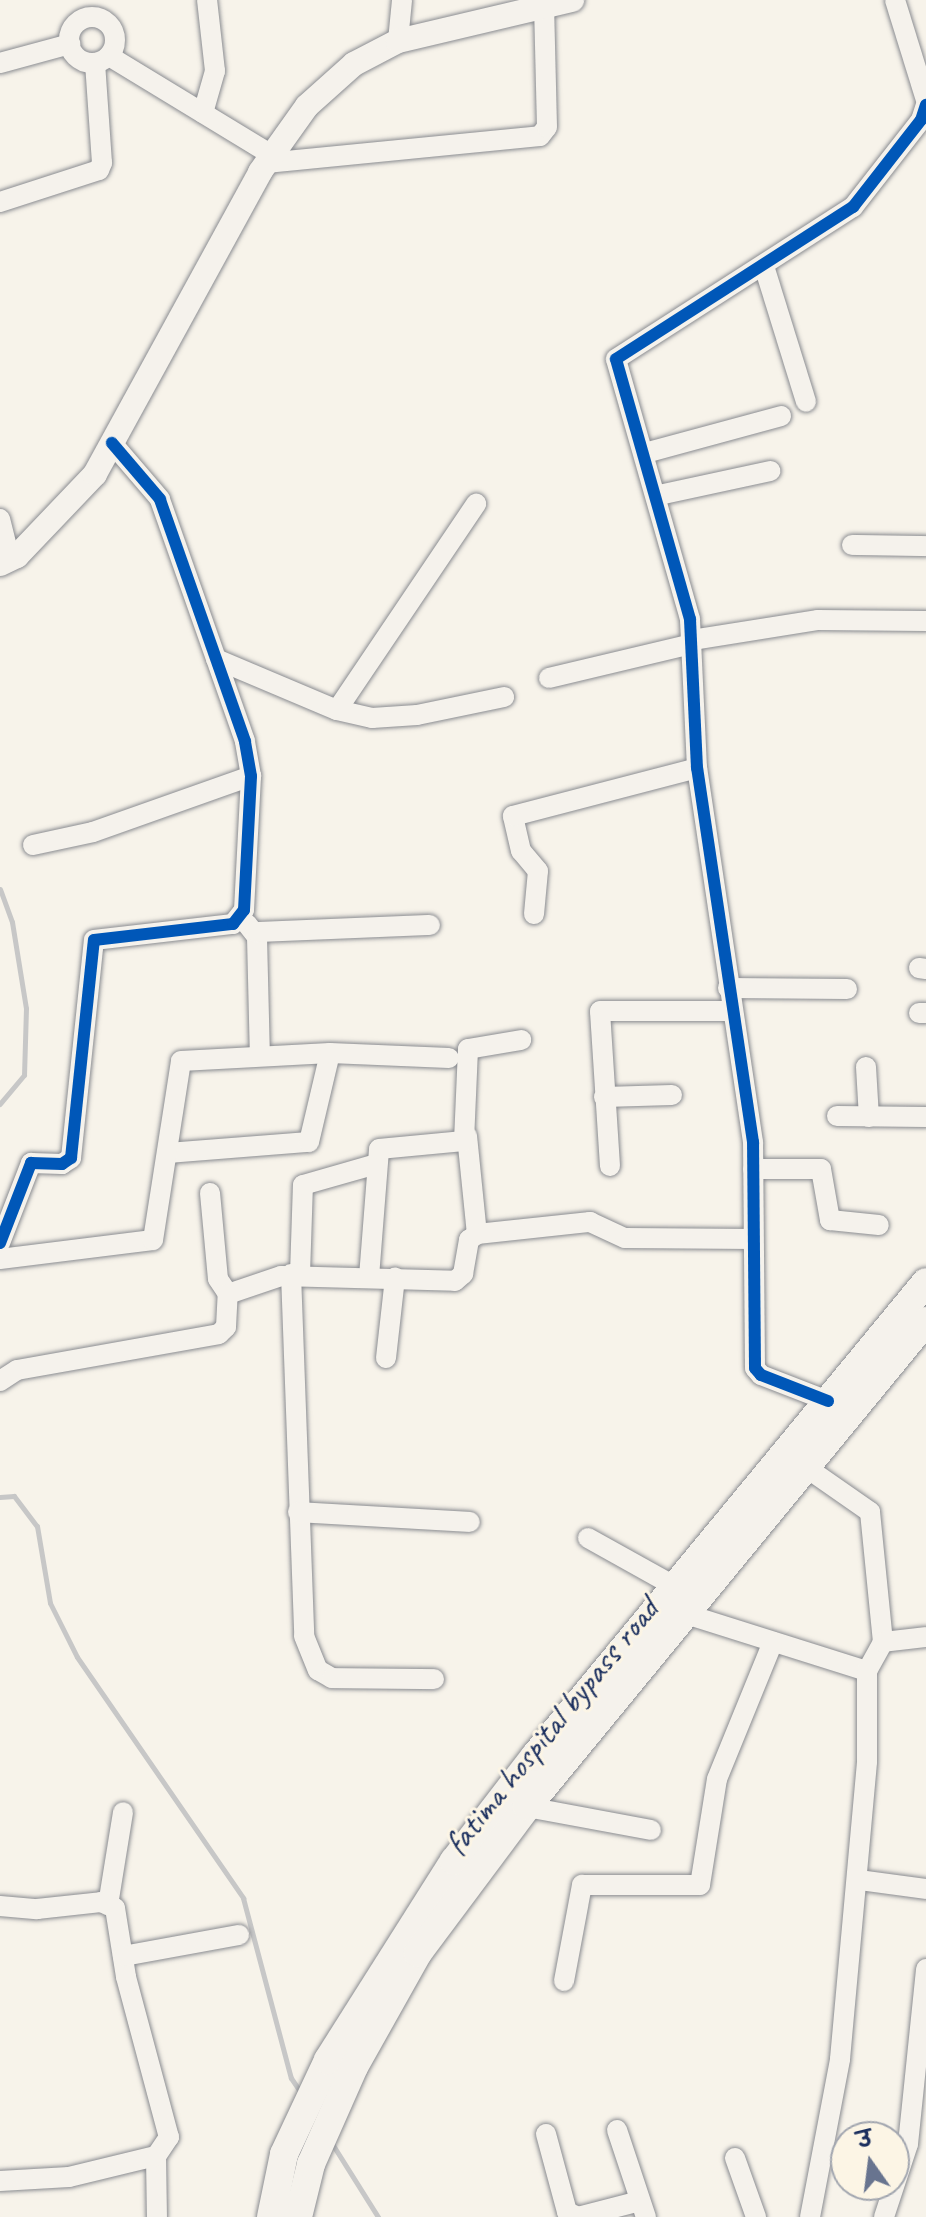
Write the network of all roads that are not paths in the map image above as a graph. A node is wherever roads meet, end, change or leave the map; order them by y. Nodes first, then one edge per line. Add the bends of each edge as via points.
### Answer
1 (207, 0) edge
2 (402, 0) edge
3 (895, 0) edge
4 (561, 2) edge
5 (92, 9) edge
6 (398, 41) junction
7 (70, 44) junction
8 (102, 60) junction
9 (0, 63) edge
10 (926, 96) edge
11 (203, 113) junction
12 (269, 159) junction
13 (0, 202) edge
14 (764, 266) junction
15 (806, 402) dead end
16 (781, 416) dead end
17 (112, 443) junction
18 (645, 453) junction
19 (770, 471) dead end
20 (659, 495) junction
21 (476, 504) dead end
22 (0, 519) edge
23 (852, 545) dead end
24 (926, 546) edge
25 (5, 561) edge
26 (926, 621) edge
27 (692, 642) junction
28 (216, 659) junction
29 (549, 678) dead end
30 (504, 697) dead end
31 (337, 710) junction
32 (697, 768) junction
33 (251, 776) junction
34 (33, 845) dead end
35 (534, 914) dead end
36 (430, 925) dead end
37 (248, 926) junction
38 (728, 988) junction
39 (847, 989) dead end
40 (731, 1011) junction
41 (521, 1040) dead end
42 (330, 1053) junction
43 (260, 1056) junction
44 (449, 1058) dead end
45 (866, 1067) dead end
46 (672, 1095) dead end
47 (604, 1097) junction
48 (837, 1116) dead end
49 (869, 1117) junction
50 (926, 1117) edge
51 (467, 1136) junction
52 (168, 1153) junction
53 (376, 1164) junction
54 (610, 1166) dead end
55 (753, 1169) junction
56 (210, 1193) dead end
57 (879, 1225) dead end
58 (477, 1234) junction
59 (753, 1239) junction
60 (0, 1243) edge
61 (0, 1259) edge
62 (296, 1274) junction
63 (369, 1277) junction
64 (395, 1278) junction
65 (926, 1282) edge
66 (228, 1294) junction
67 (926, 1321) edge
68 (386, 1358) dead end
69 (876, 1363) junction
70 (0, 1381) edge
71 (828, 1401) junction
72 (807, 1468) junction
73 (298, 1512) junction
74 (470, 1522) dead end
75 (588, 1538) dead end
76 (678, 1588) junction
77 (689, 1615) junction
78 (926, 1637) edge
79 (773, 1642) junction
80 (883, 1642) junction
81 (867, 1671) junction
82 (434, 1679) dead end
83 (527, 1807) junction
84 (123, 1812) dead end
85 (651, 1830) dead end
86 (859, 1880) junction
87 (926, 1889) edge
88 (108, 1905) junction
89 (0, 1906) edge
90 (239, 1935) dead end
91 (123, 1956) junction
92 (926, 1969) edge
93 (564, 1981) dead end
94 (925, 2002) edge
95 (341, 2063) junction
96 (617, 2130) dead end
97 (546, 2134) dead end
98 (156, 2156) junction
99 (735, 2158) dead end
100 (0, 2181) edge
101 (643, 2209) edge
102 (157, 2217) edge
103 (271, 2217) edge
104 (298, 2217) edge
105 (756, 2217) edge
106 (810, 2217) edge
107 (884, 2217) edge

1 - 11 street via 215,71
2 - 6 street
3 - 10 street
4 - 6 main road
4 - 12 street via 547,127 540,136
5 - 7 street via 78,23
5 - 8 street via 115,35
6 - 12 main road via 354,64 307,106
7 - 8 street via 76,56
7 - 9 street
8 - 11 street
8 - 13 street via 99,170
10 - 14 street via 921,120 853,207
11 - 12 street
12 - 17 main road
14 - 15 street
14 - 18 street via 616,359
16 - 18 street
17 - 25 main road via 95,474
17 - 28 street via 160,499
18 - 20 street
19 - 20 street
20 - 27 street
21 - 31 street
22 - 25 street
23 - 24 street
26 - 27 street via 818,620
27 - 29 street
27 - 32 street
28 - 31 street
28 - 33 street via 245,741
30 - 31 street via 389,718
32 - 35 street via 513,816 521,851 538,871
32 - 38 street
33 - 34 street via 93,832
33 - 37 street
36 - 37 street
37 - 43 street
37 - 60 street via 94,940 71,1158 62,1164 31,1163
38 - 39 street
38 - 40 street
40 - 47 street via 600,1011
40 - 55 street
41 - 51 street via 468,1049
42 - 43 street
42 - 44 street
42 - 52 street via 309,1142
43 - 52 street via 181,1061
45 - 49 street
46 - 47 street
47 - 54 street
48 - 49 street
49 - 50 street
51 - 53 street via 458,1144 385,1146
51 - 58 street
52 - 61 street via 153,1240
53 - 62 street via 303,1185
53 - 63 street
55 - 57 street via 821,1169 830,1220
55 - 59 street
56 - 66 street via 218,1279
58 - 59 street via 590,1222 625,1238
58 - 64 street via 469,1240 460,1279
59 - 71 street via 750,1313 756,1372
62 - 63 street
62 - 66 street
62 - 73 street
63 - 64 street
64 - 68 street
65 - 69 highway, fatima hospital bypass road
66 - 70 street via 226,1327 219,1334 17,1370
67 - 69 highway, fatima hospital bypass road
69 - 71 highway, fatima hospital bypass road
69 - 72 highway, fatima hospital bypass road
71 - 76 highway, fatima hospital bypass road
72 - 77 highway, fatima hospital bypass road
72 - 80 street via 870,1512
73 - 74 street
73 - 82 street via 300,1618 318,1670 344,1681
75 - 76 street
76 - 95 highway, fatima hospital bypass road via 454,1861
77 - 79 street
77 - 83 highway, fatima hospital bypass road
78 - 80 street
79 - 81 street
79 - 93 street via 717,1779 700,1885 582,1885
80 - 81 street
81 - 86 street
83 - 85 street
83 - 95 highway, fatima hospital bypass road
84 - 88 street
86 - 87 street
86 - 106 street via 831,2120
88 - 89 street
88 - 91 street via 115,1908
90 - 91 street
91 - 98 street via 169,2137
92 - 94 street
94 - 107 street via 908,2144
95 - 103 highway via 284,2154
95 - 104 highway, fatima hospital bypass road
96 - 101 street
97 - 101 street via 567,2212 578,2217
98 - 100 street via 69,2177
98 - 102 street
99 - 105 street

